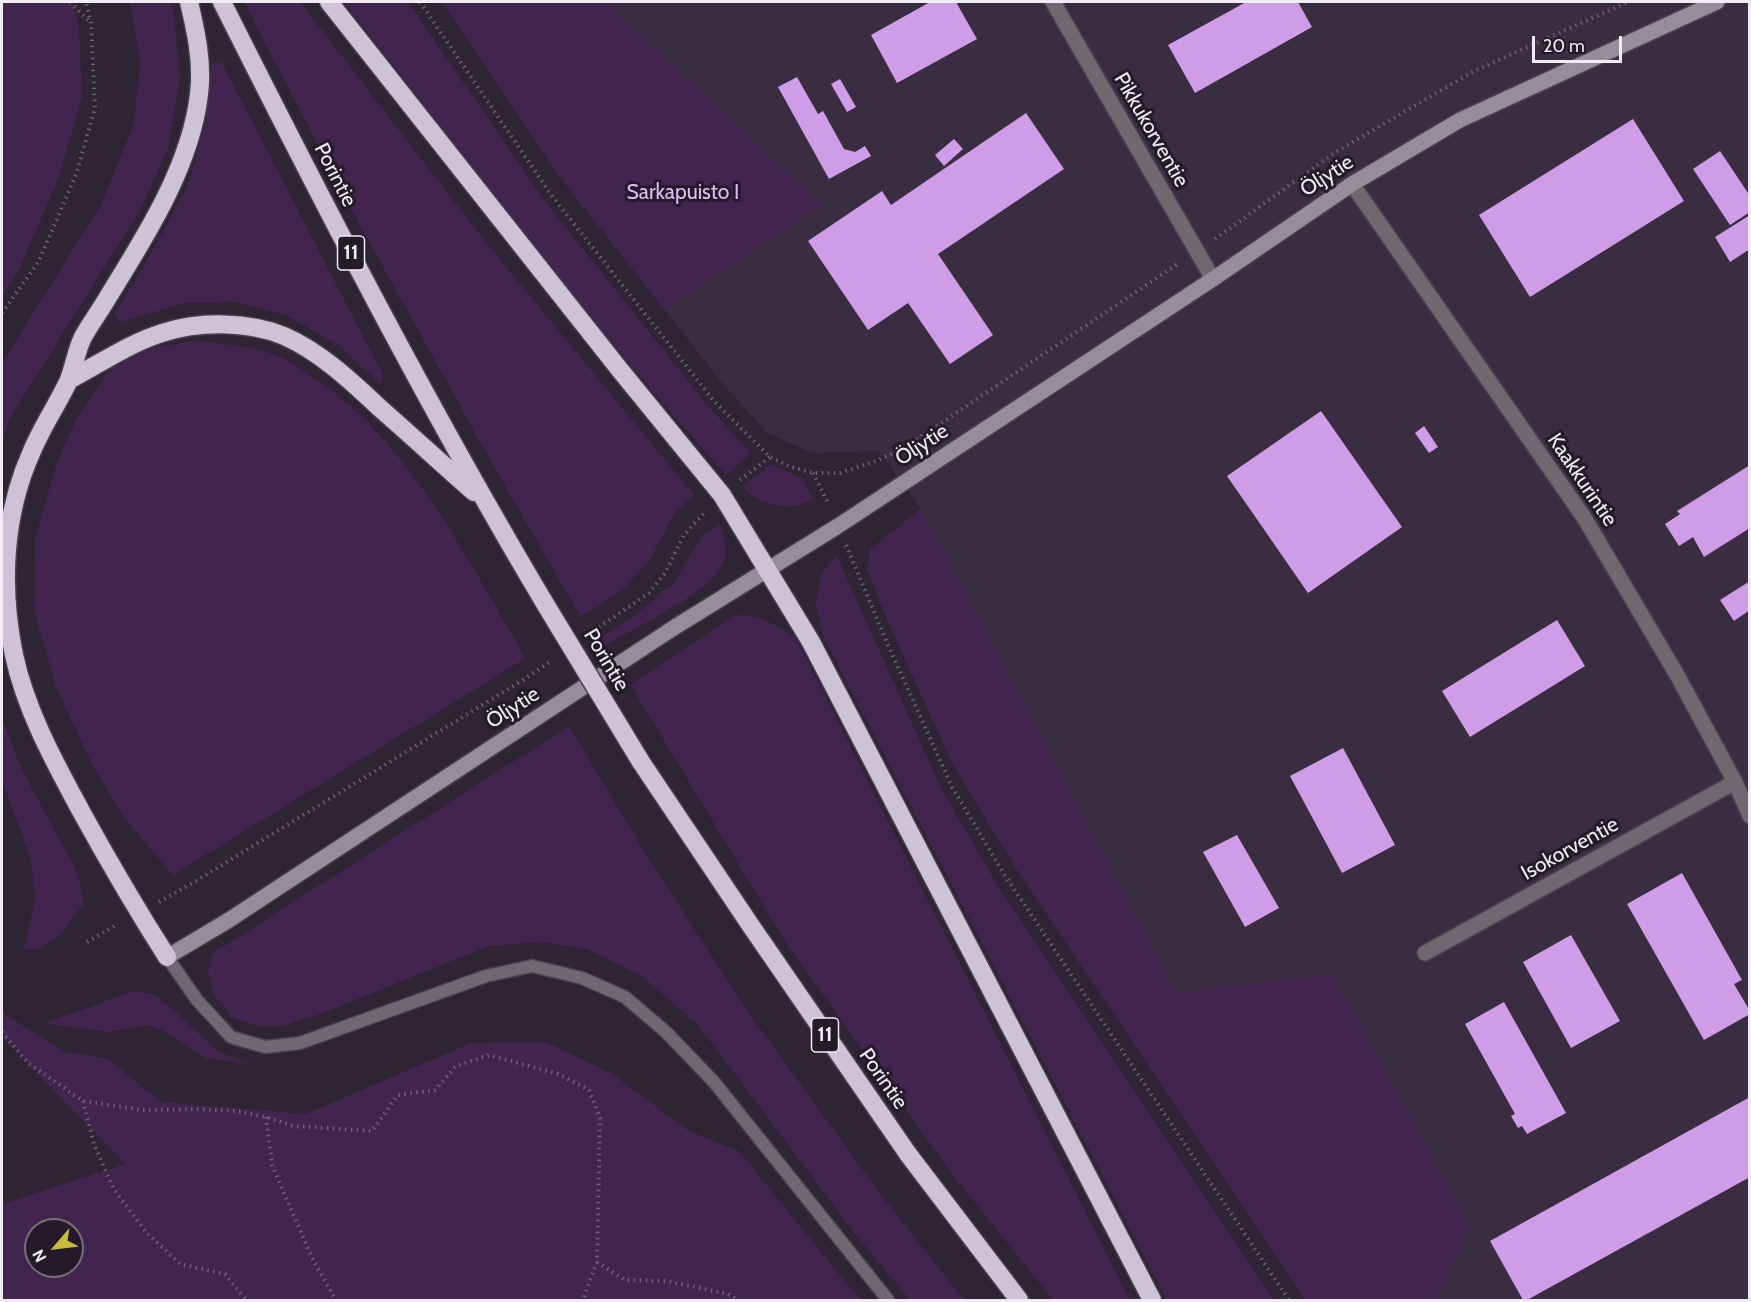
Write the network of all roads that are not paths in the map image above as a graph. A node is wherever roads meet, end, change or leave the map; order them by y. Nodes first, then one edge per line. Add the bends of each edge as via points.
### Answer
1 (189, 2) edge
2 (222, 2) edge
3 (328, 2) edge
4 (1053, 2) edge
5 (1718, 2) edge
6 (1352, 184) junction
7 (1212, 279) junction
8 (69, 380) junction
9 (485, 502) junction
10 (767, 568) junction
11 (1735, 782) junction
12 (1749, 816) edge
13 (1425, 953) dead end
14 (166, 957) junction
15 (888, 1300) edge
16 (1019, 1300) edge
17 (1152, 1300) edge

1 - 8 highway via 200,56 199,94 189,142 137,249 82,339
2 - 9 highway, Porintie / 11 via 317,192
3 - 10 highway via 722,495
4 - 7 street, Pikkukorventie
5 - 6 main road, Öljytie via 1460,120
6 - 7 main road, Öljytie
6 - 11 street, Kaakkurintie via 1585,519
7 - 10 main road, Öljytie via 838,526
8 - 9 highway via 144,340 187,327 249,327 283,336 313,352 351,382
8 - 14 highway via 32,451 9,519 5,595 14,656 40,731 62,777
9 - 16 highway, Porintie / 11, bridge via 641,762 908,1154
10 - 14 main road, Öljytie via 229,920
10 - 17 highway via 811,642
11 - 12 street, Kaakkurintie
11 - 13 street, Isokorventie
14 - 15 lane via 197,1000 231,1037 265,1047 300,1043 486,976 532,966 582,978 625,997 666,1032 714,1082

